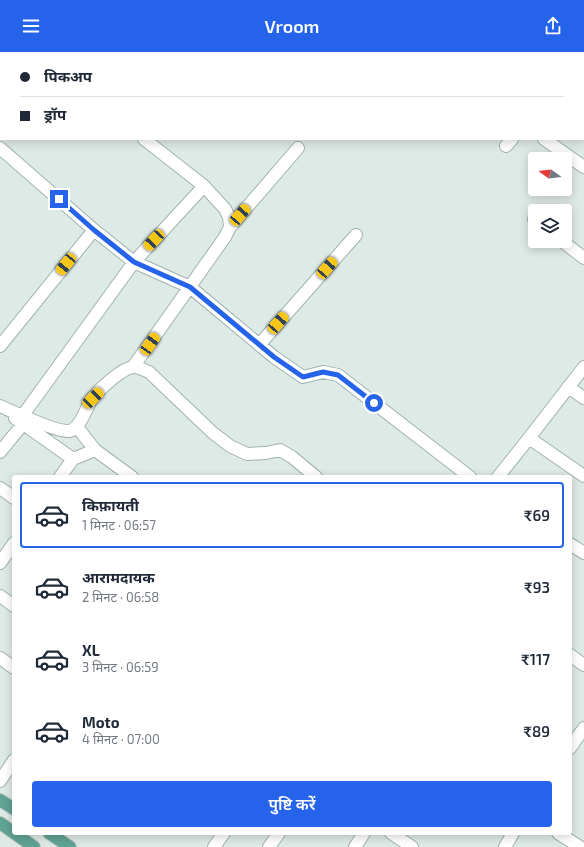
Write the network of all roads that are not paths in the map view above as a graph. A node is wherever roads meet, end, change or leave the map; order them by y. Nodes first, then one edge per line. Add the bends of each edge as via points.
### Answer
1 (145, 140) edge
2 (545, 140) edge
3 (0, 148) edge
4 (298, 148) dead end
5 (584, 167) edge
6 (204, 186) junction
7 (230, 227) junction
8 (94, 230) junction
9 (356, 234) dead end
10 (571, 248) edge
11 (584, 258) edge
12 (134, 262) junction
13 (190, 287) junction
14 (259, 345) junction
15 (0, 346) edge
16 (133, 367) junction
17 (584, 367) edge
18 (568, 387) junction
19 (584, 398) edge
20 (0, 407) edge
21 (23, 419) junction
22 (77, 427) junction
23 (529, 438) junction
24 (95, 450) junction
25 (0, 452) edge
26 (73, 459) junction
27 (61, 475) edge
28 (129, 475) edge
29 (314, 475) edge
30 (467, 475) edge
31 (500, 475) edge
32 (584, 476) edge
33 (0, 488) edge
34 (12, 497) edge
35 (572, 545) edge
36 (12, 546) edge
37 (584, 553) edge
38 (0, 563) edge
39 (0, 596) edge
40 (12, 605) edge
41 (572, 656) edge
42 (0, 658) edge
43 (584, 665) edge
44 (12, 667) edge
45 (584, 728) edge
46 (577, 744) edge
47 (12, 763) edge
48 (0, 781) edge
49 (0, 800) edge
50 (12, 808) edge
51 (0, 823) edge
52 (12, 831) edge
53 (17, 835) edge
54 (52, 835) edge
55 (223, 835) edge
56 (277, 835) edge
57 (363, 835) edge
58 (394, 835) edge
59 (512, 835) edge
60 (561, 835) edge
61 (34, 847) edge
62 (70, 847) edge
63 (214, 847) edge
64 (269, 847) edge
65 (355, 847) edge
66 (412, 847) edge
67 (505, 847) edge
68 (580, 847) edge

1 - 6 street
2 - 5 street
3 - 8 street
4 - 7 street
6 - 7 street via 225,209
6 - 12 street
7 - 13 street
8 - 12 street
8 - 15 street
9 - 14 street
10 - 11 street
12 - 13 street
12 - 21 street
13 - 14 street
13 - 16 street
14 - 30 street via 303,377 323,372 338,375
16 - 22 street via 115,376 93,398
16 - 29 street via 148,372 230,446 247,454 280,450
17 - 18 street
18 - 19 street
18 - 23 street
20 - 21 street
21 - 22 street via 68,431
21 - 25 street
21 - 26 street
22 - 24 street
23 - 31 street
23 - 32 street
24 - 26 street
24 - 28 street
26 - 27 street
33 - 34 street
35 - 37 street
36 - 38 street
39 - 40 street
41 - 43 street
42 - 44 street
45 - 46 street
47 - 48 street
49 - 50 main road
51 - 52 main road
53 - 61 main road
54 - 62 main road
55 - 63 street
56 - 64 street
57 - 65 street
58 - 66 street
59 - 67 street
60 - 68 street

